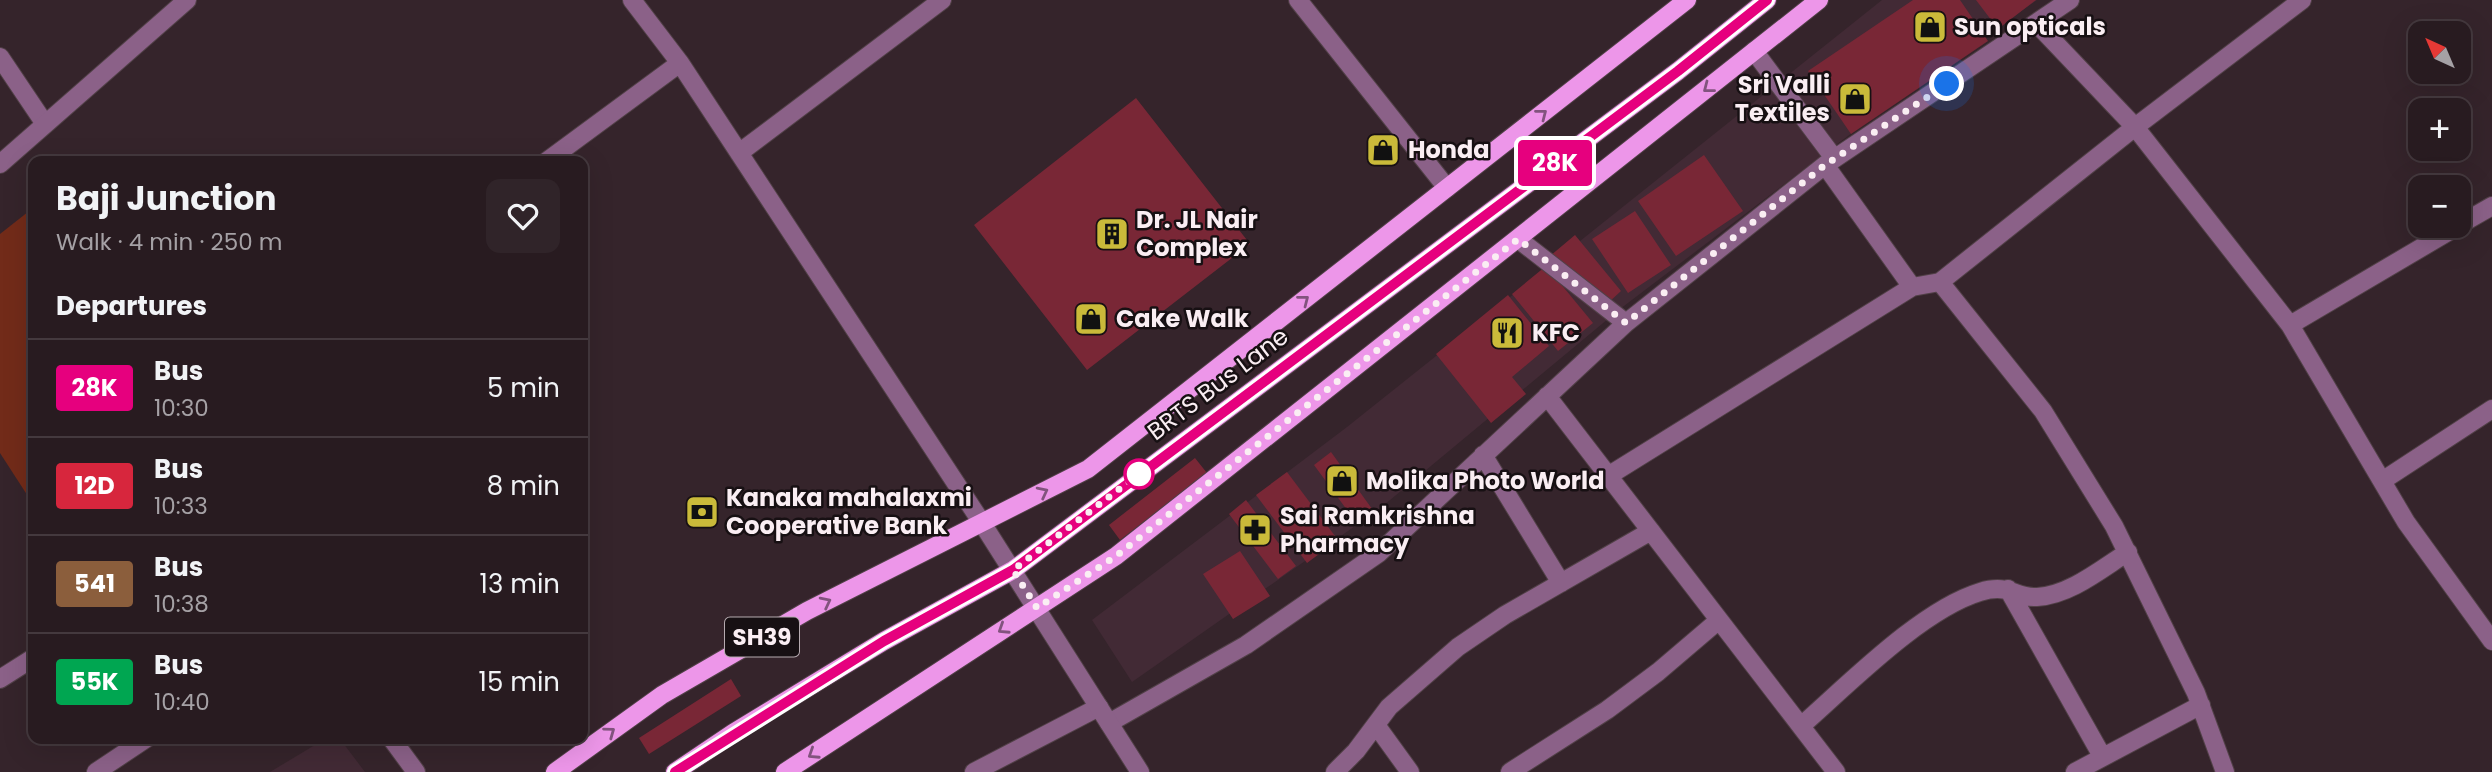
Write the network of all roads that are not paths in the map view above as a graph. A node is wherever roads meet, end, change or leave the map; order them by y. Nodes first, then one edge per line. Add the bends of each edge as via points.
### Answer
1 (187, 0) edge
2 (632, 0) edge
3 (942, 0) edge
4 (1298, 0) edge
5 (1767, 0) edge
6 (1819, 0) edge
7 (2070, 0) edge
8 (2302, 0) edge
9 (1676, 3) edge
10 (2037, 24) junction
11 (1754, 51) junction
12 (0, 57) edge
13 (680, 63) junction
14 (45, 124) junction
15 (2135, 127) junction
16 (739, 153) junction
17 (554, 156) edge
18 (1830, 162) junction
19 (0, 164) edge
20 (1447, 188) junction
21 (2492, 206) edge
22 (2471, 218) edge
23 (2438, 238) edge
24 (1518, 239) junction
25 (1940, 282) junction
26 (1912, 287) junction
27 (1626, 323) junction
28 (2290, 325) junction
29 (1547, 396) junction
30 (2492, 409) edge
31 (1483, 455) junction
32 (1608, 476) junction
33 (2382, 481) junction
34 (982, 523) junction
35 (1651, 531) junction
36 (2128, 552) junction
37 (1013, 570) junction
38 (1561, 583) junction
39 (2008, 589) junction
40 (1037, 608) junction
41 (1719, 620) junction
42 (2492, 641) edge
43 (28, 661) edge
44 (0, 679) edge
45 (2201, 705) junction
46 (1099, 707) junction
47 (1109, 723) junction
48 (1376, 725) junction
49 (1801, 726) junction
50 (138, 744) edge
51 (395, 744) edge
52 (2102, 756) junction
53 (96, 772) edge
54 (416, 772) edge
55 (555, 772) edge
56 (675, 772) edge
57 (785, 772) edge
58 (974, 772) edge
59 (1140, 772) edge
60 (1335, 772) edge
61 (1410, 772) edge
62 (1510, 772) edge
63 (1836, 772) edge
64 (2076, 772) edge
65 (2225, 772) edge

1 - 14 street
2 - 13 street
3 - 16 street
4 - 20 street
5 - 37 main road, BRTS Bus Lane
6 - 11 main road
7 - 10 street
8 - 15 street
20 -> 9 main road, SH39
10 - 15 street
10 - 18 street
11 - 18 street
11 -> 24 main road
12 - 14 street
13 - 16 street
13 - 17 street
14 - 19 street
15 - 25 street
15 - 28 street
16 - 34 street
18 - 26 street
18 - 27 street
34 -> 20 main road, SH39 via 1088,469
21 - 22 street
23 - 28 street
24 - 27 street
24 - 40 main road via 1116,556
25 - 26 street
25 - 36 street via 2043,411
26 - 32 street
27 - 29 street
28 - 33 street
29 - 31 street
29 - 32 street
30 - 33 street
31 - 38 street
31 - 47 street via 1380,553 1246,645
32 - 35 street
33 - 42 street
34 - 37 street
55 -> 34 main road, SH39 via 662,695 807,611
35 - 38 street
35 - 41 street
36 - 39 street via 2050,596 2034,597
36 - 45 street
37 - 40 street
37 - 56 main road, BRTS Bus Lane via 884,641
38 - 48 street via 1458,647 1389,707
39 - 49 street via 1978,592 1915,627
39 - 52 street
40 - 46 street
40 -> 57 main road
41 - 49 street
41 - 62 street via 1607,710
43 - 44 street
45 - 52 street
45 - 65 street
46 - 47 street
46 - 58 street
47 - 59 street
48 - 60 street
48 - 61 street
49 - 63 street
50 - 53 street
51 - 54 street
52 - 64 street

